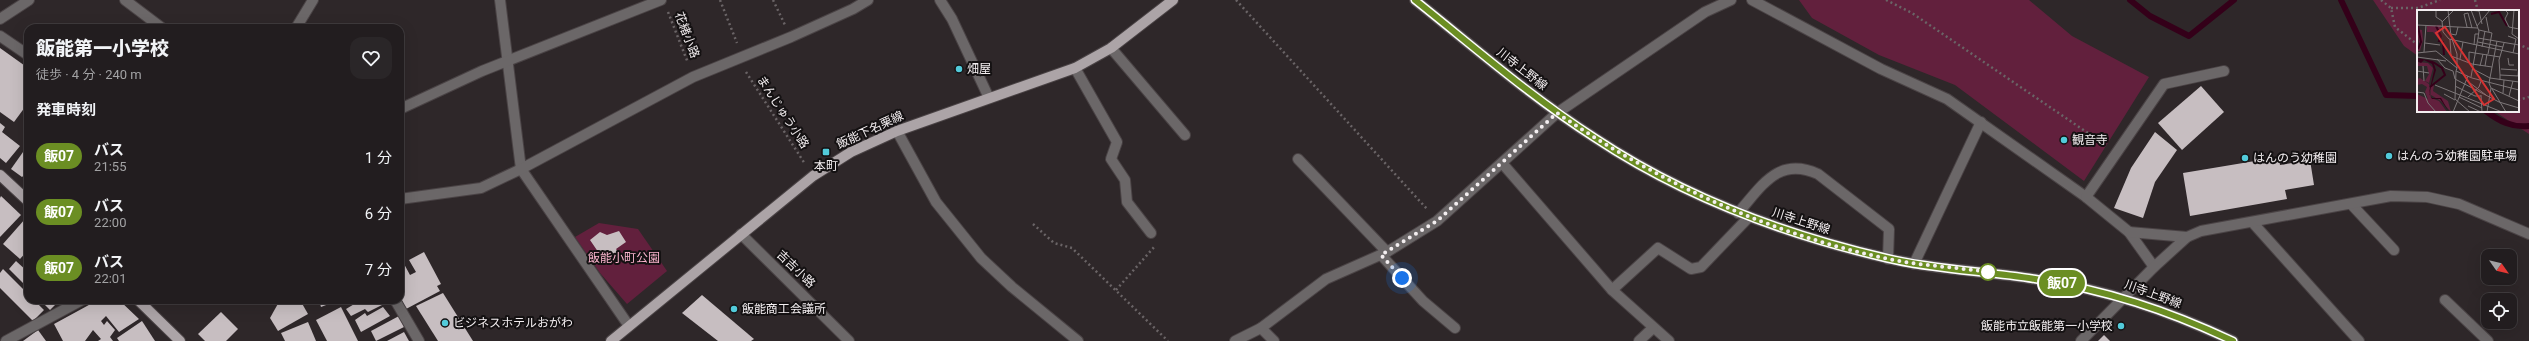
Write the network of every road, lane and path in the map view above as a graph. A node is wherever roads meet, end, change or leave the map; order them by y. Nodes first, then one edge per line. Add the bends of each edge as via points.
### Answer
1 (29, 0) edge
2 (124, 0) edge
3 (313, 0) edge
4 (500, 0) edge
5 (720, 0) edge
6 (773, 0) edge
7 (868, 0) edge
8 (940, 0) edge
9 (1173, 0) edge
10 (1236, 0) edge
11 (1415, 0) edge
12 (1731, 0) edge
13 (1752, 0) edge
14 (1886, 0) edge
15 (2381, 0) edge
16 (2440, 0) edge
17 (2475, 0) edge
18 (663, 4) edge
19 (2391, 8) junction
20 (2478, 10) edge
21 (0, 18) edge
22 (157, 24) edge
23 (298, 24) edge
24 (0, 36) edge
25 (791, 37) junction
26 (2417, 44) edge
27 (2519, 44) edge
28 (1111, 48) junction
29 (2529, 49) edge
30 (24, 52) edge
31 (740, 58) junction
32 (507, 63) junction
33 (1076, 68) junction
34 (2224, 71) dead end
35 (693, 77) junction
36 (2529, 97) edge
37 (989, 98) junction
38 (2519, 100) edge
39 (404, 107) edge
40 (1557, 113) junction
41 (1981, 122) junction
42 (897, 131) junction
43 (1185, 134) dead end
44 (2117, 153) junction
45 (1298, 159) dead end
46 (1502, 163) junction
47 (521, 169) junction
48 (0, 175) edge
49 (813, 176) junction
50 (24, 196) edge
51 (2086, 197) junction
52 (404, 198) edge
53 (2350, 204) junction
54 (1738, 213) junction
55 (1748, 218) junction
56 (1437, 221) junction
57 (2253, 223) junction
58 (1033, 224) dead end
59 (2130, 232) junction
60 (1151, 233) joint
61 (741, 234) junction
62 (2529, 234) edge
63 (2187, 237) junction
64 (2394, 250) dead end
65 (1384, 253) junction
66 (1888, 259) junction
67 (1914, 264) junction
68 (2154, 267) junction
69 (1116, 290) junction
70 (1612, 290) junction
71 (2125, 297) junction
72 (2445, 300) dead end
73 (75, 304) edge
74 (142, 304) edge
75 (397, 304) edge
76 (629, 326) junction
77 (1261, 328) junction
78 (1455, 328) dead end
79 (1653, 328) junction
80 (1072, 340) edge
81 (6, 341) edge
82 (180, 341) edge
83 (419, 341) edge
84 (611, 341) edge
85 (850, 341) edge
86 (1168, 341) edge
87 (1235, 341) edge
88 (1274, 341) edge
89 (1639, 341) edge
90 (1669, 341) edge
91 (2081, 341) edge
92 (2233, 341) edge
93 (2359, 341) edge
94 (2488, 341) edge

1 - 21 street
2 - 22 street
3 - 23 street
4 - 32 street
5 - 31 path, まんじゅう小路
6 - 25 path
7 - 25 street
8 - 37 street via 952,19
9 - 28 main road, 飯能下名栗線
10 - 56 path
11 - 40 street, 川寺上野線
12 - 40 street via 1705,12
13 - 41 street via 1881,69 1948,99
14 - 44 path via 1912,13
15 - 19 path
16 - 19 path via 2418,8
17 - 20 path
18 - 32 street
18 - 35 path, 花緒小路
19 - 26 path via 2395,27
24 - 30 street
25 - 31 street
27 - 29 path
28 - 33 main road, 飯能下名栗線
28 - 43 street
31 - 35 street
31 - 49 path, まんじゅう小路
32 - 39 street
32 - 47 street
33 - 37 main road, 飯能下名栗線
33 - 60 street via 1117,142 1111,159 1125,180 1127,202
34 - 44 street via 2164,84
35 - 47 street
36 - 38 path
37 - 42 main road, 飯能下名栗線
40 - 46 street
40 - 54 street, 川寺上野線 via 1640,165
41 - 51 street
41 - 67 street
42 - 49 main road, 飯能下名栗線 via 851,152
42 - 80 street via 936,202 982,258
44 - 51 street
45 - 65 street
46 - 56 street
46 - 70 street
47 - 52 street via 481,188
47 - 76 street
48 - 50 main road
49 - 61 main road, 飯能下名栗線
51 - 59 street
53 - 57 street
53 - 62 street via 2391,196 2427,197 2459,204
53 - 64 street
54 - 55 street, 川寺上野線
54 - 66 street via 1770,176 1791,168 1806,168 1818,174 1889,229
55 - 66 street, 川寺上野線 via 1815,240
55 - 70 street via 1701,267 1691,269 1658,248
56 - 65 street
57 - 63 street via 2201,231
57 - 93 street
58 - 69 path via 1054,243 1072,248
59 - 63 street
59 - 68 street
60 - 69 path via 1156,248
61 - 76 main road, 飯能下名栗線
61 - 85 street, 吉吉小路
63 - 68 street
65 - 77 street via 1326,279
65 - 78 street via 1423,300
66 - 67 street, 川寺上野線
67 - 71 street, 川寺上野線 via 2035,279
68 - 71 street
69 - 86 path
70 - 79 street
71 - 91 street
71 - 92 street, 川寺上野線
72 - 94 street
73 - 81 street
74 - 82 main road
75 - 83 street
76 - 84 main road, 飯能下名栗線
77 - 87 street
77 - 88 street
79 - 89 street
79 - 90 street

